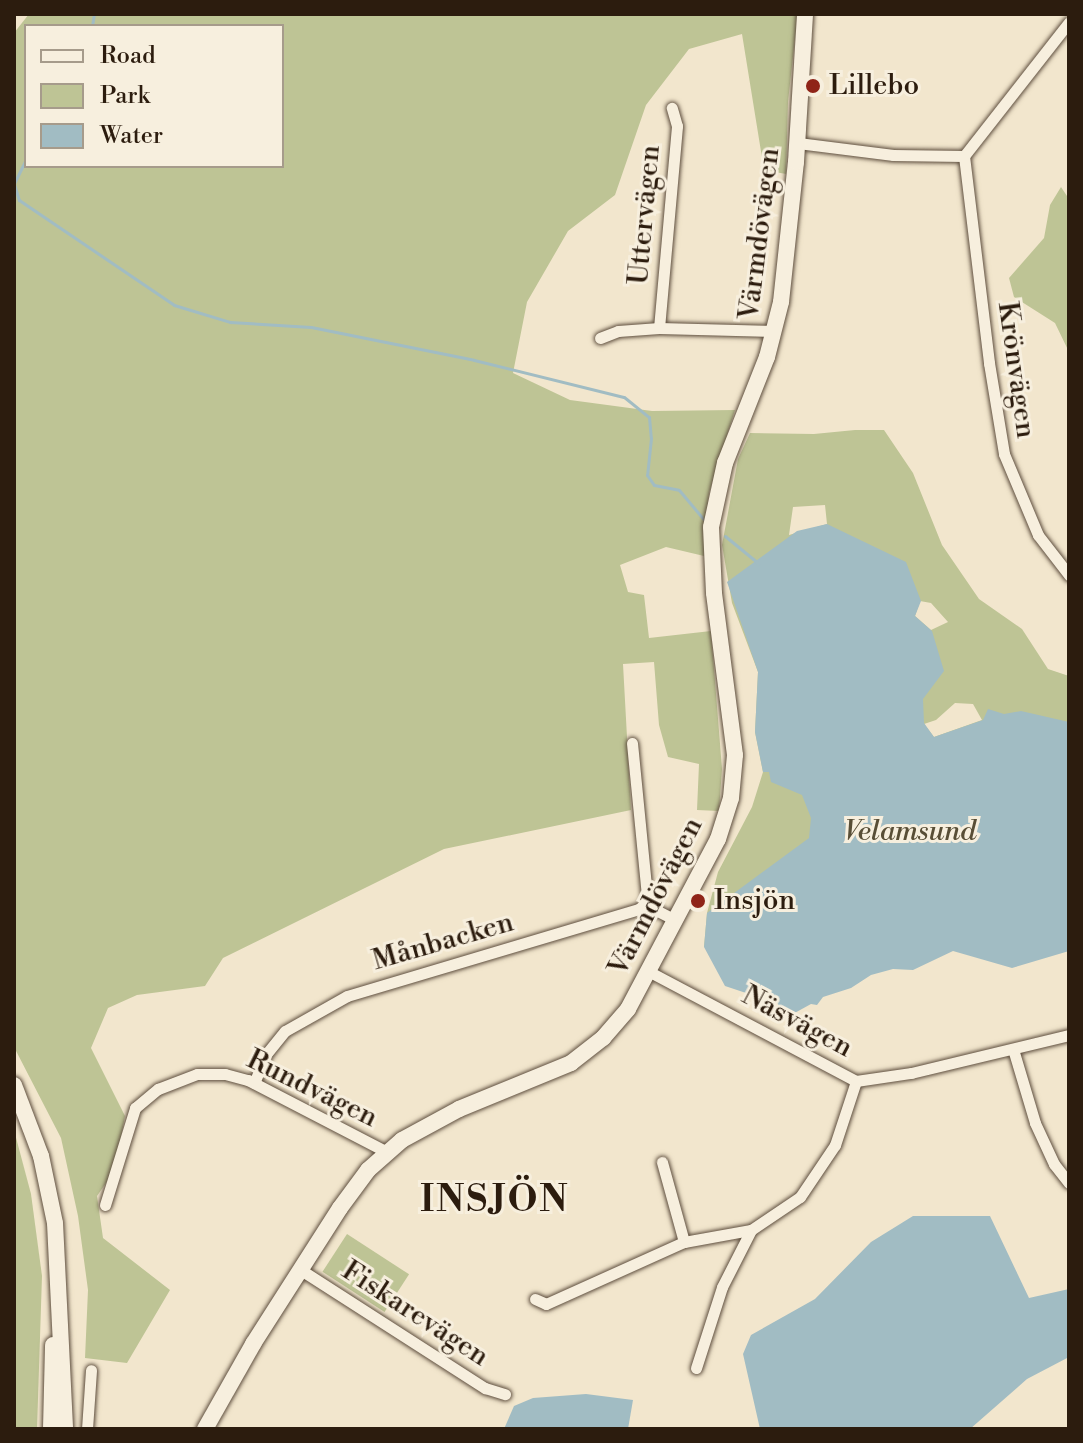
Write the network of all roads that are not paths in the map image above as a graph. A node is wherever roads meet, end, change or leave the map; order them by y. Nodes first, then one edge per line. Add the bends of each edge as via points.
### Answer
1 (805, 14) edge
2 (1069, 22) edge
3 (672, 108) dead end
4 (798, 143) junction
5 (964, 156) junction
6 (659, 328) junction
7 (774, 331) junction
8 (600, 338) dead end
9 (1069, 575) edge
10 (632, 743) dead end
11 (644, 904) junction
12 (676, 920) junction
13 (648, 971) junction
14 (1069, 1035) edge
15 (1013, 1049) junction
16 (856, 1081) junction
17 (254, 1083) junction
18 (14, 1085) edge
19 (387, 1152) junction
20 (662, 1162) dead end
21 (1069, 1183) edge
22 (105, 1205) dead end
23 (751, 1230) junction
24 (684, 1242) junction
25 (301, 1270) junction
26 (535, 1299) dead end
27 (59, 1304) junction
28 (696, 1368) dead end
29 (91, 1370) dead end
30 (505, 1394) dead end
31 (51, 1429) edge
32 (65, 1429) edge
33 (87, 1429) edge
34 (205, 1429) edge

1 - 4 main road, Värmdövägen
2 - 5 street
3 - 6 street, Uttervägen via 677,126
4 - 5 street via 893,155
4 - 7 main road, Värmdövägen via 787,268
5 - 9 street, Krönvägen via 1004,454 1038,535
6 - 7 street, Uttervägen
6 - 8 street, Uttervägen
7 - 12 main road, Värmdövägen via 725,463 711,527 735,755 731,798 707,863
10 - 11 street
11 - 12 street
11 - 17 street, Månbacken via 327,1005 274,1042
12 - 13 main road, Värmdövägen
13 - 16 street, Näsvägen
13 - 19 main road, Värmdövägen via 620,1019 571,1063 459,1109
14 - 15 street, Näsvägen
15 - 16 street, Näsvägen
15 - 21 street via 1035,1123
16 - 23 street via 826,1162 800,1197
17 - 19 street, Rundvägen
17 - 22 street, Rundvägen via 225,1074 197,1074 143,1100 131,1118
18 - 27 main road via 49,1190
19 - 25 main road, Värmdövägen via 355,1186
20 - 24 street
23 - 24 street
23 - 28 street via 722,1287
24 - 26 street via 546,1304
25 - 30 street, Fiskarevägen via 485,1388
25 - 34 main road, Värmdövägen
27 - 31 main road
27 - 32 main road
29 - 33 street

